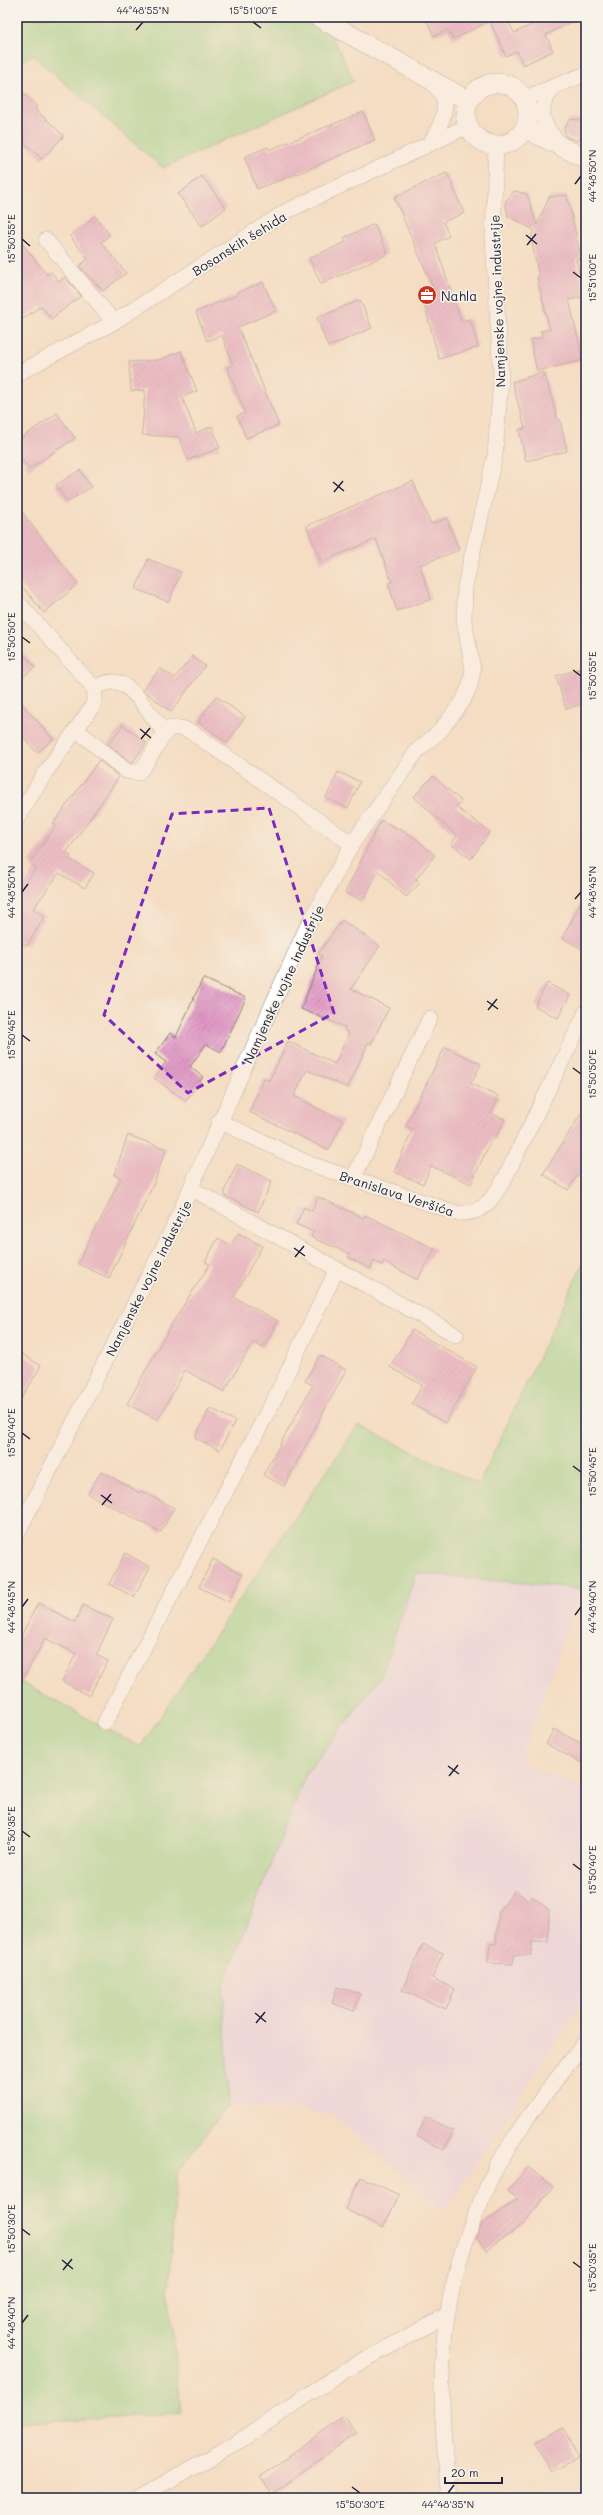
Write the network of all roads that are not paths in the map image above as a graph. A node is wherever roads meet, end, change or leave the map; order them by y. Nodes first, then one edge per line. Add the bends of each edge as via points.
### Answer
1 (318, 17) edge
2 (586, 74) edge
3 (430, 79) junction
4 (554, 86) junction
5 (525, 98) junction
6 (469, 101) junction
7 (468, 126) junction
8 (526, 128) junction
9 (430, 144) junction
10 (496, 146) junction
11 (562, 147) junction
12 (586, 159) edge
13 (46, 240) dead end
14 (114, 322) junction
15 (17, 374) edge
16 (17, 601) edge
17 (94, 688) junction
18 (77, 730) junction
19 (165, 733) junction
20 (17, 819) edge
21 (352, 844) junction
22 (586, 1012) edge
23 (430, 1018) dead end
24 (219, 1121) junction
25 (353, 1179) junction
26 (192, 1188) junction
27 (337, 1269) junction
28 (456, 1335) dead end
29 (17, 1534) edge
30 (105, 1722) dead end
31 (586, 2041) edge
32 (445, 2316) junction
33 (138, 2498) edge
34 (449, 2498) edge

1 - 3 street
2 - 4 street
3 - 6 street
3 - 9 street via 444,99 440,126
4 - 5 street
4 - 11 street via 544,100 542,113 545,128
5 - 6 street via 518,90 499,83 488,84 479,89
5 - 8 street via 528,108
6 - 7 street via 466,116
7 - 9 street, Bosanskih šehida
7 - 10 street via 481,142
8 - 10 street via 511,143
8 - 11 street
9 - 14 street, Bosanskih šehida via 285,212
10 - 21 street, Namjenske vojne industrije via 493,238 501,378 495,455 465,586 464,620 473,670 463,701 440,731 416,751
11 - 12 street
13 - 14 street
14 - 15 street, Bosanskih šehida
16 - 17 street
17 - 18 street via 92,707
17 - 19 street via 116,682 129,688
18 - 19 street via 126,771 138,773 146,766
18 - 20 street via 45,773
19 - 21 street via 170,728 182,728 193,734
21 - 24 street, Namjenske vojne industrije via 306,929
22 - 25 street, Branislava Veršića via 504,1180 490,1202 481,1209 471,1214 457,1213
23 - 25 street
24 - 25 street, Branislava Veršića via 310,1164
24 - 26 street, Namjenske vojne industrije
26 - 27 street
26 - 29 street, Namjenske vojne industrije via 122,1331
27 - 28 street
27 - 30 street via 276,1396
31 - 32 street via 534,2108 492,2175 467,2236
32 - 33 street via 341,2374 235,2444
32 - 34 street via 441,2375 442,2435

